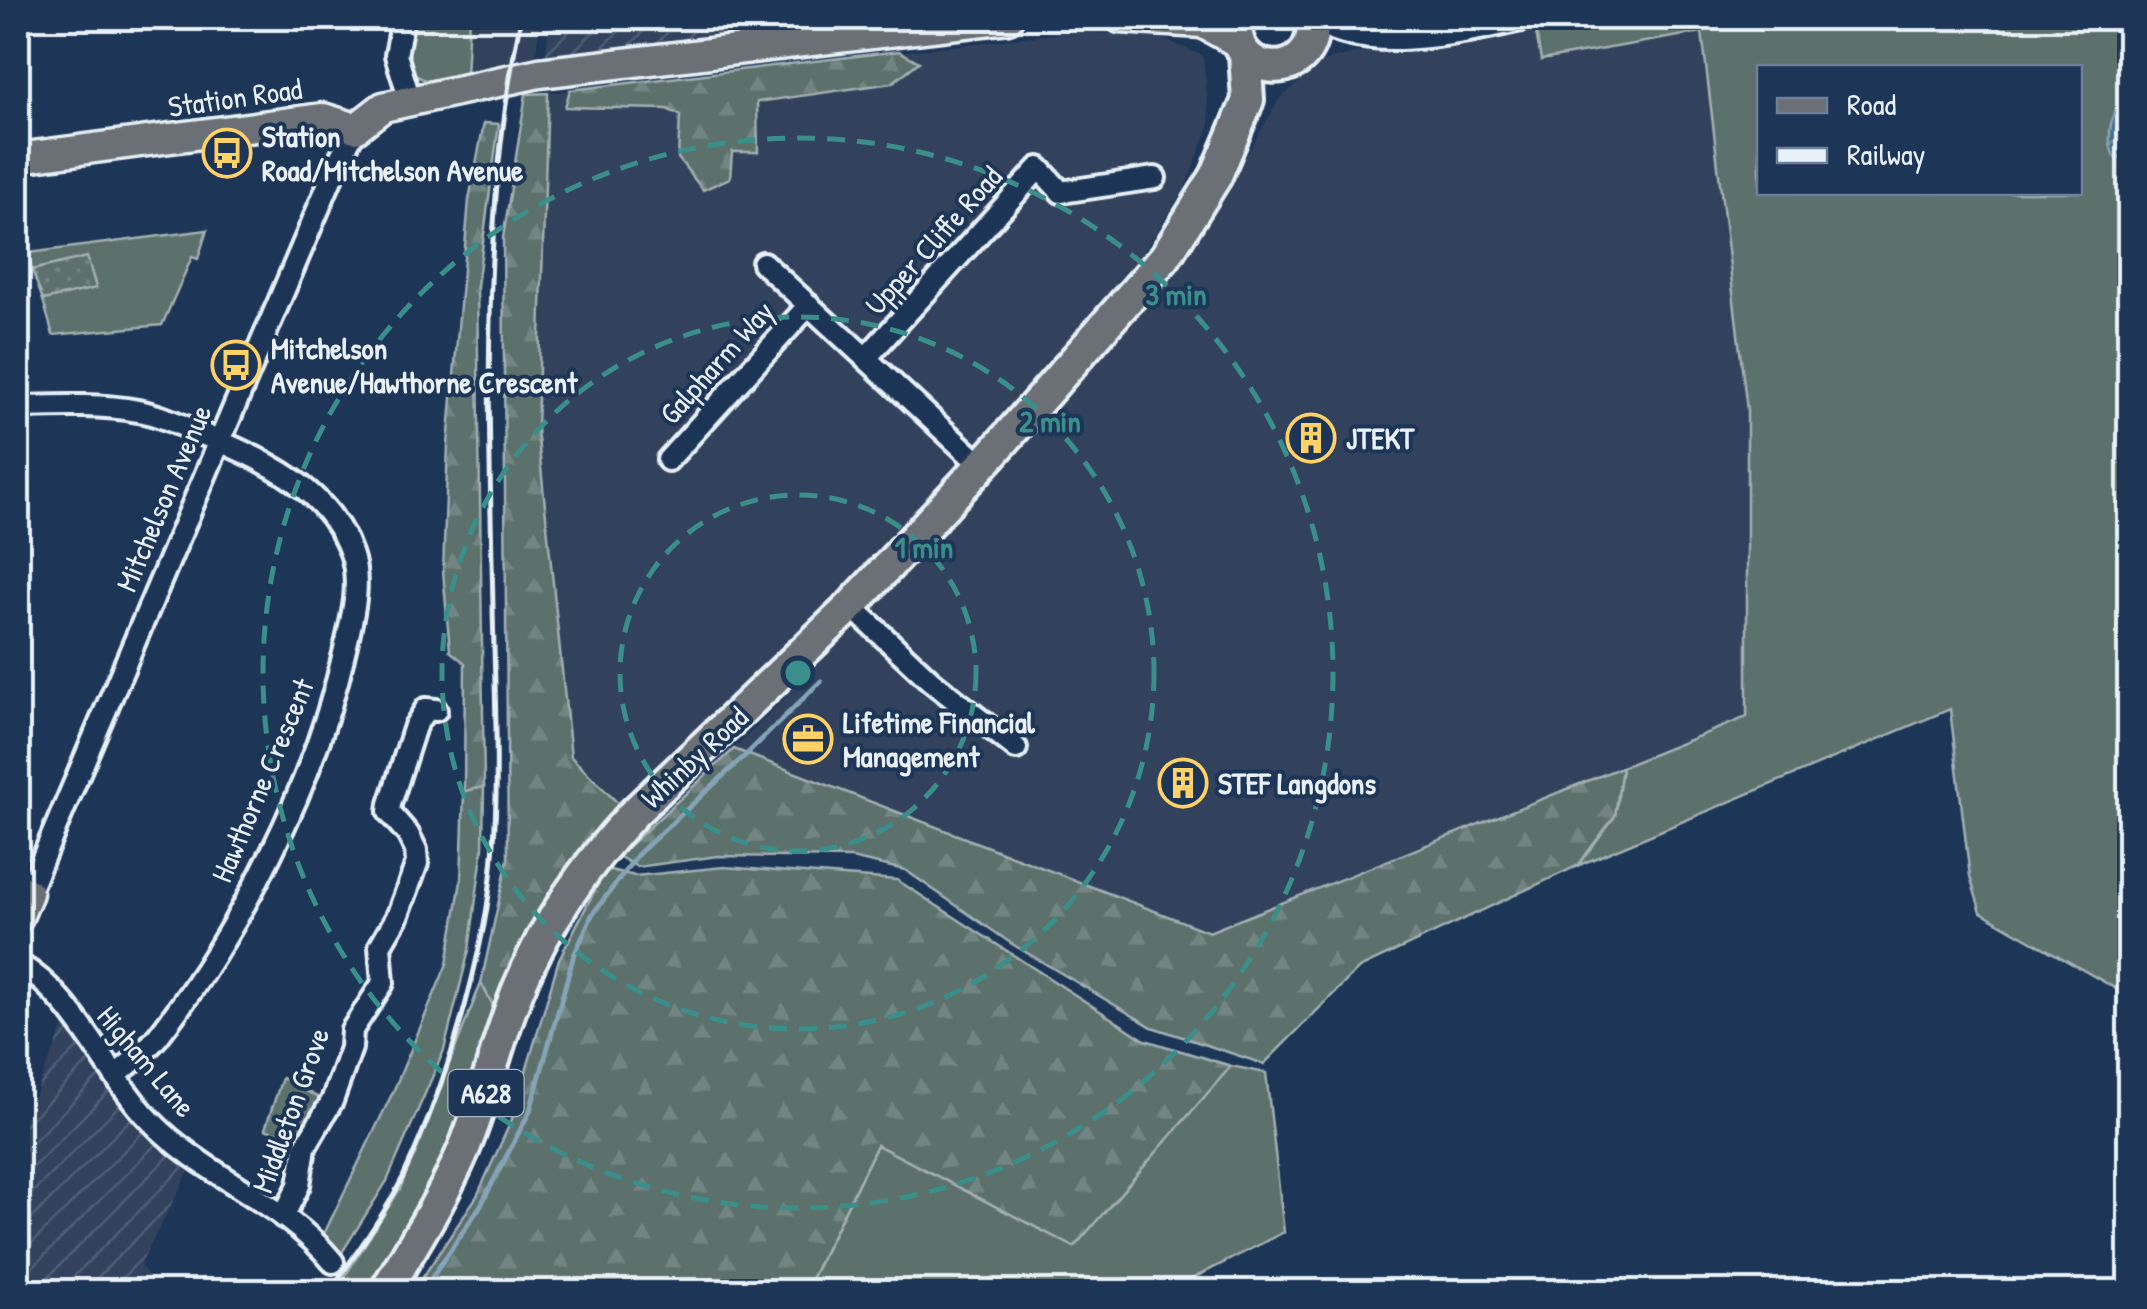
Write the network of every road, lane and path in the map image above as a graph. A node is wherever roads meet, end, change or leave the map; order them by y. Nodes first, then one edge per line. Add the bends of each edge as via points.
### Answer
1 (403, 18) edge
2 (1008, 18) edge
3 (1120, 18) edge
4 (1312, 18) edge
5 (1531, 18) edge
6 (1209, 20) edge
7 (938, 22) edge
8 (1344, 35) junction
9 (1240, 38) edge
10 (1292, 63) junction
11 (410, 100) junction
12 (1248, 100) junction
13 (356, 128) junction
14 (18, 158) edge
15 (1155, 178) dead end
16 (764, 262) dead end
17 (809, 305) junction
18 (866, 358) junction
19 (18, 407) edge
20 (219, 441) junction
21 (668, 460) dead end
22 (982, 466) junction
23 (851, 606) junction
24 (436, 710) dead end
25 (1016, 748) dead end
26 (21, 900) edge
27 (18, 964) edge
28 (115, 1076) junction
29 (283, 1217) junction
30 (333, 1262) dead end
31 (385, 1290) edge

1 - 11 street via 396,56
2 - 7 main road
3 - 6 main road
4 - 8 street
4 - 10 highway, A628 via 1312,38
5 - 8 street via 1442,37
6 - 9 main road
7 - 11 main road via 539,73
8 - 10 street
9 - 10 highway via 1265,67
9 - 12 highway, Whinby Road / A628
10 - 12 highway, Whinby Road / A628
11 - 13 main road via 383,106
12 - 22 highway, Whinby Road / A628 via 1216,176 1165,257
13 - 14 main road, Station Road via 323,118
13 - 20 street, Mitchelson Avenue
15 - 18 street, Upper Cliffe Road via 1061,192 1039,168
16 - 17 street, Upper Cliffe Road
17 - 18 street, Upper Cliffe Road
17 - 21 street, Galpharm Way
18 - 22 street, Upper Cliffe Road
19 - 20 street, Hawthorne Crescent via 138,410
20 - 26 street, Mitchelson Avenue
20 - 28 street, Hawthorne Crescent via 260,458 329,512 353,556 351,626 317,745 264,866 160,1033
22 - 23 highway, Whinby Road / A628
23 - 25 street
23 - 31 highway, Whinby Road / A628 via 634,814 572,891 520,986 462,1154
24 - 29 street, Middleton Grove via 426,709 415,726 390,804 416,850 416,863 380,946 383,983 352,1030 351,1048
27 - 28 street, Higham Lane via 48,985
28 - 29 street, Higham Lane via 168,1136
29 - 30 street, Higham Lane

